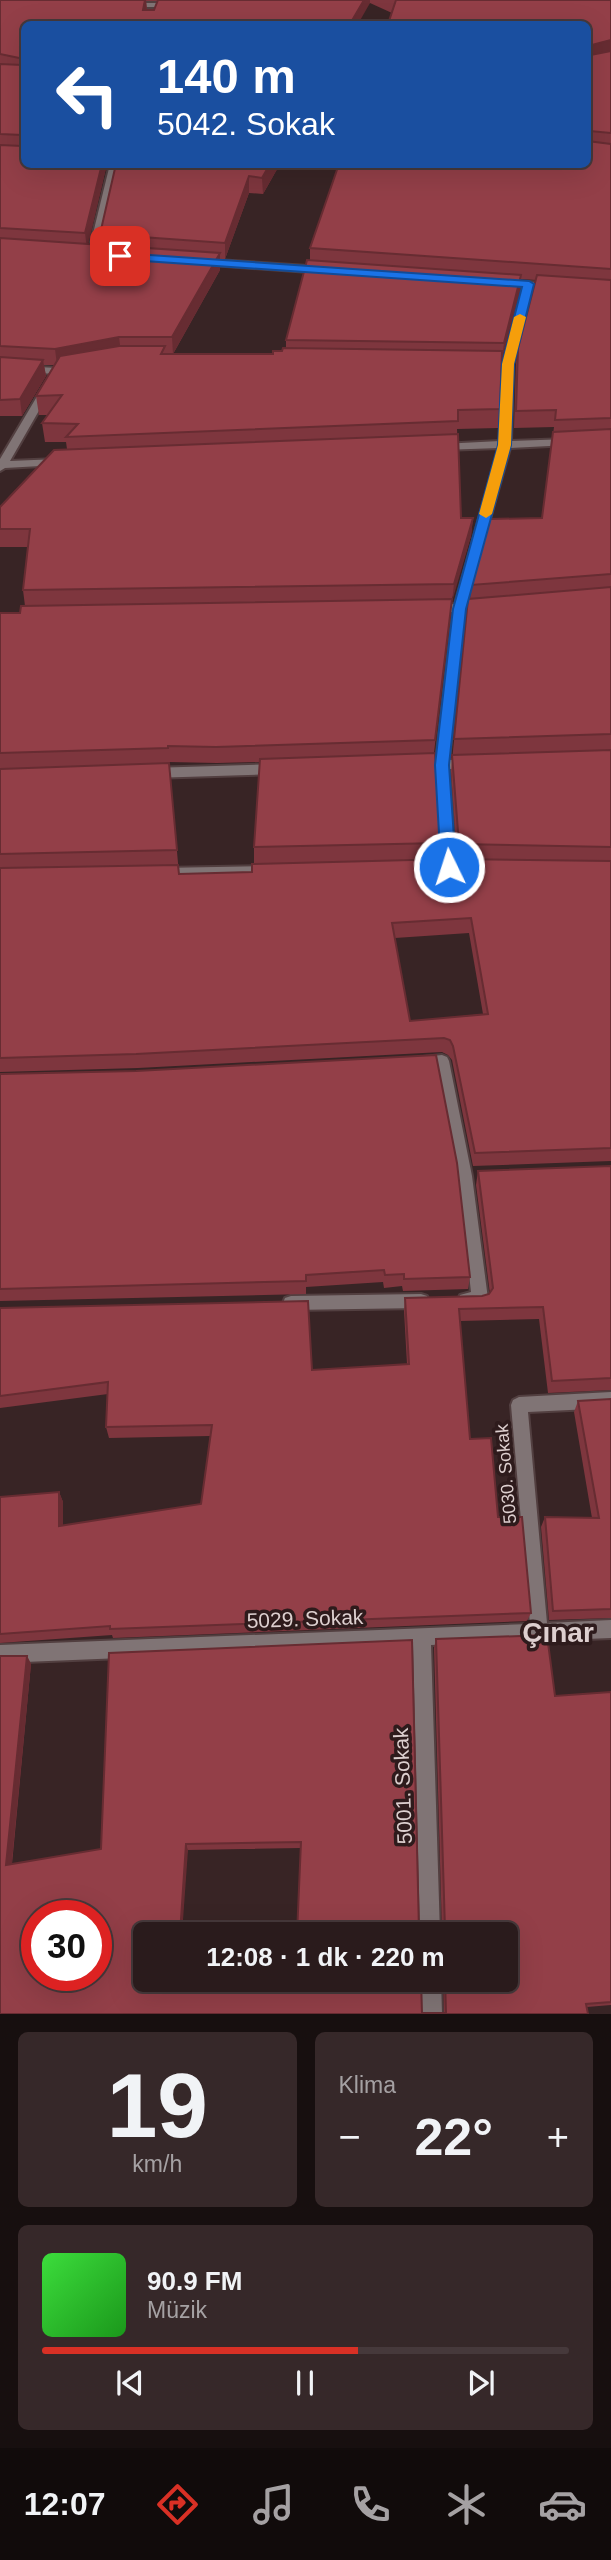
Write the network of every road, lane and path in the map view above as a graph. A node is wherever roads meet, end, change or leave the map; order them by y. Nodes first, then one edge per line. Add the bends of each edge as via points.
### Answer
1 (122, 2) edge
2 (182, 4) edge
3 (114, 168) edge
4 (80, 254) edge
5 (93, 254) junction
6 (107, 255) edge
7 (188, 261) edge
8 (338, 271) edge
9 (488, 282) edge
10 (529, 284) junction
11 (570, 288) edge
12 (494, 364) edge
13 (508, 364) junction
14 (82, 367) edge
15 (0, 368) edge
16 (57, 372) junction
17 (584, 441) edge
18 (505, 445) junction
19 (436, 447) edge
20 (70, 462) edge
21 (1, 466) edge
22 (501, 606) edge
23 (421, 609) edge
24 (460, 609) junction
25 (481, 763) edge
26 (442, 765) junction
27 (401, 766) edge
28 (290, 769) edge
29 (138, 773) edge
30 (449, 867) edge
31 (285, 871) edge
32 (150, 874) edge
33 (401, 1063) edge
34 (279, 1303) edge
35 (611, 1400) edge
36 (611, 1629) edge
37 (538, 1631) junction
38 (422, 1638) junction
39 (0, 1654) edge
40 (430, 1922) edge
41 (431, 1992) edge
42 (432, 2014) edge

1 - 2 street via 154,11
3 - 5 street
4 - 5 street
5 - 6 street
7 - 8 street
9 - 10 street
10 - 11 street
10 - 13 street
12 - 13 street
13 - 18 street
14 - 16 street
15 - 16 street
16 - 21 street
17 - 18 street
18 - 19 street
18 - 24 street
20 - 21 street
22 - 24 street
23 - 24 street
24 - 26 street
25 - 26 street
26 - 27 street
26 - 30 street
28 - 29 street
31 - 32 street
33 - 34 street via 442,1061 472,1175 480,1300
35 - 37 street, 5030. Sokak via 519,1405
36 - 37 street, 5029. Sokak
37 - 38 street, 5029. Sokak
38 - 39 street, 5029. Sokak
38 - 40 street, 5001. Sokak
41 - 42 street

